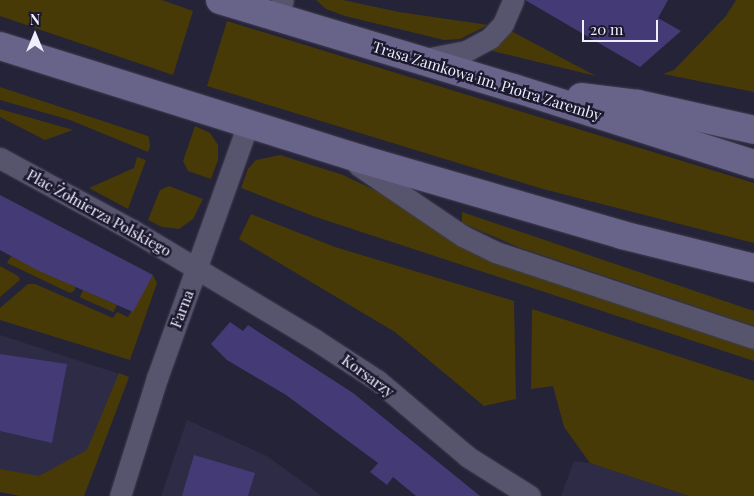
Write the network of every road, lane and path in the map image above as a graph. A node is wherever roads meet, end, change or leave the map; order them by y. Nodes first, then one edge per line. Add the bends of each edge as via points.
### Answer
1 (220, 0) edge
2 (513, 0) edge
3 (280, 9) edge
4 (0, 46) edge
5 (410, 58) junction
6 (514, 88) junction
7 (248, 124) junction
8 (754, 130) edge
9 (324, 147) junction
10 (0, 158) edge
11 (754, 164) edge
12 (198, 268) junction
13 (754, 268) edge
14 (754, 338) edge
15 (120, 496) edge
16 (530, 496) edge

1 - 3 main road, Trasa Zamkowa im. Piotra Zaremby
2 - 5 street via 499,30 479,44 452,55
3 - 5 main road, Trasa Zamkowa im. Piotra Zaremby
4 - 7 main road
5 - 6 main road, Trasa Zamkowa im. Piotra Zaremby
6 - 8 main road via 638,104
6 - 11 main road, Trasa Zamkowa im. Piotra Zaremby
7 - 9 main road
7 - 12 street, Farna
9 - 13 main road via 622,235
9 - 14 street via 364,168 463,236 496,252
10 - 12 street, Plac Żołnierza Polskiego
12 - 15 street, Farna via 157,378
12 - 16 street, Korsarzy via 377,380 468,457

